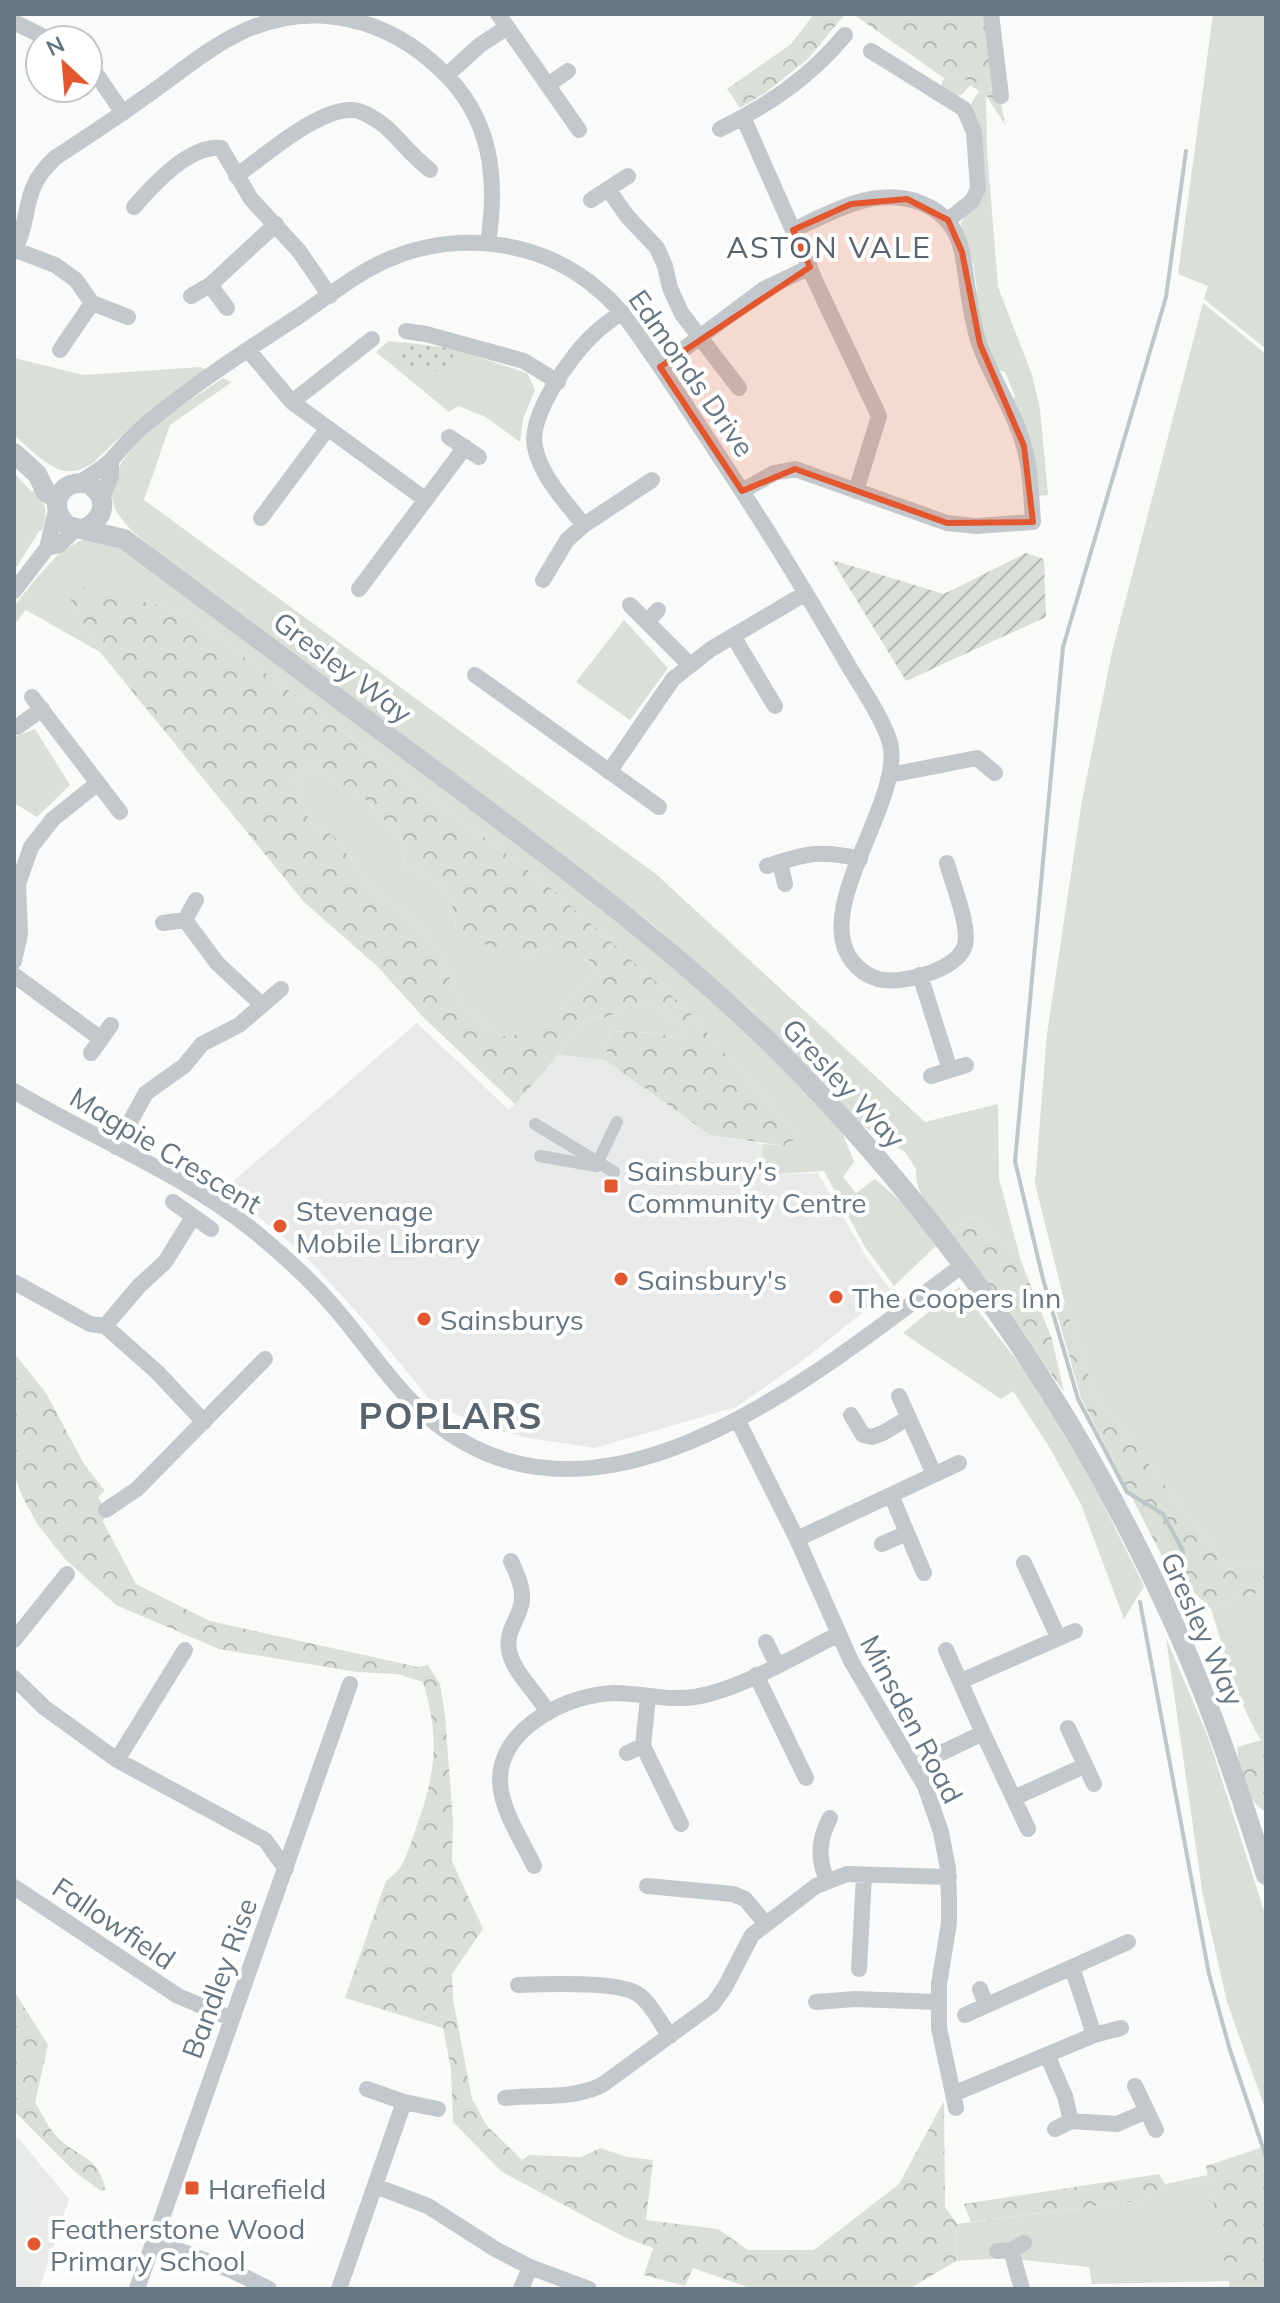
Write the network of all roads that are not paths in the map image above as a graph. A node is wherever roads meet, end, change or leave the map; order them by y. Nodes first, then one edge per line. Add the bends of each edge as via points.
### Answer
1 (991, 14) edge
2 (502, 21) edge
3 (845, 35) dead end
4 (871, 51) dead end
5 (568, 71) dead end
6 (447, 75) junction
7 (549, 84) junction
8 (104, 85) edge
9 (1001, 96) dead end
10 (123, 113) junction
11 (743, 117) junction
12 (720, 129) dead end
13 (579, 130) dead end
14 (430, 170) dead end
15 (236, 176) junction
16 (628, 176) dead end
17 (608, 189) junction
18 (591, 200) dead end
19 (134, 207) dead end
20 (948, 220) junction
21 (276, 224) junction
22 (793, 230) junction
23 (488, 243) junction
24 (15, 251) edge
25 (810, 267) junction
26 (210, 285) junction
27 (191, 296) dead end
28 (330, 296) junction
29 (92, 303) junction
30 (227, 308) dead end
31 (622, 312) junction
32 (128, 317) dead end
33 (406, 331) dead end
34 (700, 338) junction
35 (372, 339) dead end
36 (60, 350) dead end
37 (248, 350) junction
38 (660, 367) junction
39 (558, 382) junction
40 (739, 388) dead end
41 (292, 402) junction
42 (328, 428) junction
43 (449, 437) dead end
44 (14, 453) edge
45 (111, 461) junction
46 (647, 490) dead end
47 (742, 491) junction
48 (856, 491) junction
49 (65, 494) junction
50 (426, 500) junction
51 (102, 504) junction
52 (261, 518) dead end
53 (584, 525) junction
54 (81, 528) junction
55 (124, 539) junction
56 (47, 548) junction
57 (541, 549) dead end
58 (554, 561) junction
59 (543, 580) dead end
60 (359, 589) dead end
61 (14, 591) edge
62 (806, 593) junction
63 (630, 605) dead end
64 (733, 636) junction
65 (689, 664) junction
66 (498, 668) dead end
67 (775, 706) dead end
68 (17, 727) dead end
69 (609, 772) junction
70 (995, 773) dead end
71 (890, 775) junction
72 (98, 783) junction
73 (659, 807) dead end
74 (120, 812) dead end
75 (860, 859) junction
76 (954, 872) dead end
77 (16, 884) edge
78 (785, 884) dead end
79 (196, 900) dead end
80 (185, 920) junction
81 (163, 923) dead end
82 (14, 961) edge
83 (14, 975) edge
84 (920, 975) junction
85 (281, 989) dead end
86 (262, 1005) junction
87 (101, 1039) dead end
88 (931, 1076) dead end
89 (17, 1099) edge
90 (617, 1122) dead end
91 (535, 1124) dead end
92 (116, 1147) junction
93 (540, 1156) dead end
94 (597, 1161) junction
95 (614, 1172) dead end
96 (173, 1202) dead end
97 (193, 1217) junction
98 (211, 1229) dead end
99 (963, 1265) junction
100 (14, 1282) edge
101 (105, 1326) junction
102 (265, 1359) dead end
103 (899, 1396) dead end
104 (851, 1415) dead end
105 (908, 1418) junction
106 (738, 1421) junction
107 (204, 1422) junction
108 (959, 1463) dead end
109 (934, 1474) junction
110 (891, 1495) junction
111 (106, 1510) dead end
112 (907, 1533) junction
113 (797, 1539) junction
114 (882, 1544) dead end
115 (511, 1561) dead end
116 (1024, 1563) dead end
117 (924, 1573) dead end
118 (67, 1574) dead end
119 (1075, 1631) dead end
120 (839, 1634) junction
121 (1058, 1637) junction
122 (14, 1640) edge
123 (766, 1642) dead end
124 (185, 1650) dead end
125 (946, 1650) dead end
126 (777, 1665) junction
127 (756, 1675) junction
128 (14, 1678) edge
129 (961, 1681) junction
130 (350, 1684) dead end
131 (648, 1697) junction
132 (548, 1713) junction
133 (1068, 1728) dead end
134 (983, 1733) junction
135 (117, 1760) junction
136 (914, 1766) junction
137 (1084, 1766) junction
138 (806, 1778) dead end
139 (1094, 1784) dead end
140 (1014, 1798) junction
141 (830, 1818) dead end
142 (681, 1824) dead end
143 (1028, 1829) dead end
144 (298, 1832) junction
145 (265, 1840) junction
146 (534, 1866) dead end
147 (286, 1869) junction
148 (864, 1875) junction
149 (1266, 1875) edge
150 (949, 1877) junction
151 (827, 1880) junction
152 (647, 1886) dead end
153 (14, 1887) edge
154 (765, 1923) junction
155 (1128, 1942) dead end
156 (1072, 1967) junction
157 (859, 1969) dead end
158 (518, 1985) dead end
159 (816, 2002) dead end
160 (939, 2002) junction
161 (965, 2015) dead end
162 (230, 2018) junction
163 (1121, 2028) dead end
164 (1094, 2035) junction
165 (670, 2036) junction
166 (1047, 2055) junction
167 (1135, 2086) dead end
168 (367, 2089) dead end
169 (505, 2098) dead end
170 (404, 2102) junction
171 (438, 2109) dead end
172 (1147, 2111) junction
173 (1071, 2121) junction
174 (1055, 2129) dead end
175 (1156, 2130) dead end
176 (375, 2186) junction
177 (154, 2241) junction
178 (1011, 2248) dead end
179 (530, 2267) junction
180 (137, 2289) edge
181 (269, 2289) edge
182 (339, 2289) edge
183 (521, 2289) edge
184 (589, 2289) edge
185 (1022, 2289) edge

1 - 9 street
2 - 6 street
2 - 7 street
3 - 11 street via 798,83
4 - 20 street via 969,116 978,189 972,201
5 - 7 street
6 - 10 street via 412,44 382,29 352,19 304,16 230,38
6 - 23 street via 470,104 484,137 494,190
7 - 13 street
8 - 10 street
10 - 24 street via 39,173
11 - 12 street
11 - 22 street
14 - 15 street via 408,164 385,126 356,110 328,114
15 - 19 street via 221,148 209,147 162,175
15 - 21 street
16 - 17 street
17 - 18 street
17 - 34 street via 662,256 675,301
20 - 22 street via 918,202 881,198 851,204
20 - 48 street via 962,252 980,344 1024,446 1033,522 947,523
21 - 26 street
21 - 28 street
22 - 25 street
23 - 28 street, Edmonds Drive via 426,246 368,269
23 - 31 street, Edmonds Drive via 517,247 567,267
24 - 29 street via 55,265 76,280
25 - 34 street via 764,289
25 - 48 street via 879,416
26 - 27 street
26 - 30 street
28 - 37 street, Edmonds Drive
29 - 32 street
29 - 36 street
31 - 38 street, Edmonds Drive
31 - 39 street via 584,344
33 - 39 street via 427,326 524,361
34 - 38 street
34 - 40 street
35 - 41 street via 345,350
37 - 41 street
37 - 45 street, Edmonds Drive via 147,422
38 - 47 street, Edmonds Drive
39 - 53 street via 539,413 535,449
41 - 42 street
42 - 50 street
42 - 52 street via 268,498
43 - 50 street via 472,452
44 - 49 street, Gresley Way via 37,474 46,492
45 - 49 street, Edmonds Drive
45 - 51 street, Edmonds Drive
46 - 53 street
47 - 48 street via 774,473 795,469
47 - 62 street, Edmonds Drive
49 - 51 street, Gresley Way via 96,489
49 - 54 street, Gresley Way via 60,520
49 - 56 street
50 - 60 street via 376,578
51 - 54 street via 95,522
51 - 55 street, Gresley Way
53 - 58 street
54 - 55 street, Gresley Way
54 - 56 street
55 - 99 street, Gresley Way via 659,942 814,1087
56 - 61 street
57 - 58 street
58 - 59 street
62 - 64 street
62 - 71 street, Edmonds Drive via 873,706 891,746
63 - 65 street via 653,616
64 - 65 street
64 - 67 street via 766,676
65 - 69 street
66 - 69 street via 481,679
68 - 72 street via 37,703
69 - 73 street via 648,790
70 - 71 street via 980,752
71 - 75 street, Edmonds Drive
72 - 74 street
72 - 77 street via 53,819 31,847
75 - 78 street via 821,852 773,864
75 - 84 street, Edmonds Drive via 845,903 841,937 846,952 864,973 880,980
76 - 84 street, Edmonds Drive via 965,944 951,963
77 - 82 street via 20,934
79 - 80 street
80 - 81 street
80 - 86 street via 208,953
83 - 87 street
84 - 88 street via 958,1068
85 - 86 street
86 - 92 street via 239,1025 202,1044 176,1073 146,1093
89 - 92 street, Magpie Crescent
90 - 94 street
91 - 94 street
92 - 106 street, Magpie Crescent via 254,1231 333,1305 416,1406 476,1449 548,1467 600,1466 678,1446
93 - 94 street via 596,1166
94 - 95 street
96 - 97 street
97 - 98 street
97 - 101 street via 165,1262
99 - 106 street, Magpie Crescent via 834,1361
99 - 149 street, Gresley Way via 1058,1402 1148,1571 1214,1720
100 - 101 street via 90,1324
101 - 107 street
102 - 107 street
103 - 105 street
104 - 105 street via 863,1435 872,1437
105 - 109 street
106 - 113 street, Minsden Road
107 - 111 street via 137,1489
108 - 109 street
109 - 110 street
110 - 112 street
110 - 113 street
112 - 114 street
112 - 117 street
113 - 120 street, Minsden Road
115 - 132 street via 522,1602 509,1636 509,1654
116 - 121 street
118 - 122 street
119 - 121 street
120 - 126 street
120 - 136 street, Minsden Road
121 - 129 street
123 - 126 street
124 - 135 street
125 - 129 street
126 - 127 street
127 - 131 street via 695,1697
127 - 138 street
128 - 135 street
129 - 134 street
130 - 144 street, Bandley Rise
131 - 132 street via 597,1695
131 - 142 street via 635,1750
132 - 146 street via 521,1731 503,1760 500,1782 518,1846
133 - 137 street
134 - 136 street
134 - 140 street
135 - 145 street
136 - 150 street, Minsden Road via 941,1832
137 - 139 street
137 - 140 street
140 - 143 street
141 - 151 street via 820,1846
144 - 145 street
144 - 147 street, Bandley Rise
145 - 147 street
147 - 162 street, Bandley Rise
148 - 150 street
148 - 151 street
148 - 157 street
150 - 160 street, Minsden Road
151 - 154 street
152 - 154 street via 733,1894 745,1899
153 - 162 street, Fallowfield via 178,1996
154 - 165 street via 746,1944 713,2004
155 - 156 street
156 - 161 street via 983,1997
156 - 164 street
158 - 165 street via 627,1989 639,1994
159 - 160 street
160 - 166 street, Minsden Road via 942,2049 954,2101
162 - 177 street, Bandley Rise
163 - 164 street
164 - 166 street
165 - 169 street via 588,2092
166 - 173 street
167 - 172 street
168 - 170 street
170 - 171 street
170 - 176 street
172 - 173 street via 1117,2124
172 - 175 street
173 - 174 street
176 - 179 street via 428,2206
176 - 182 street
177 - 180 street, Bandley Rise
177 - 181 street
178 - 185 street
179 - 183 street
179 - 184 street

